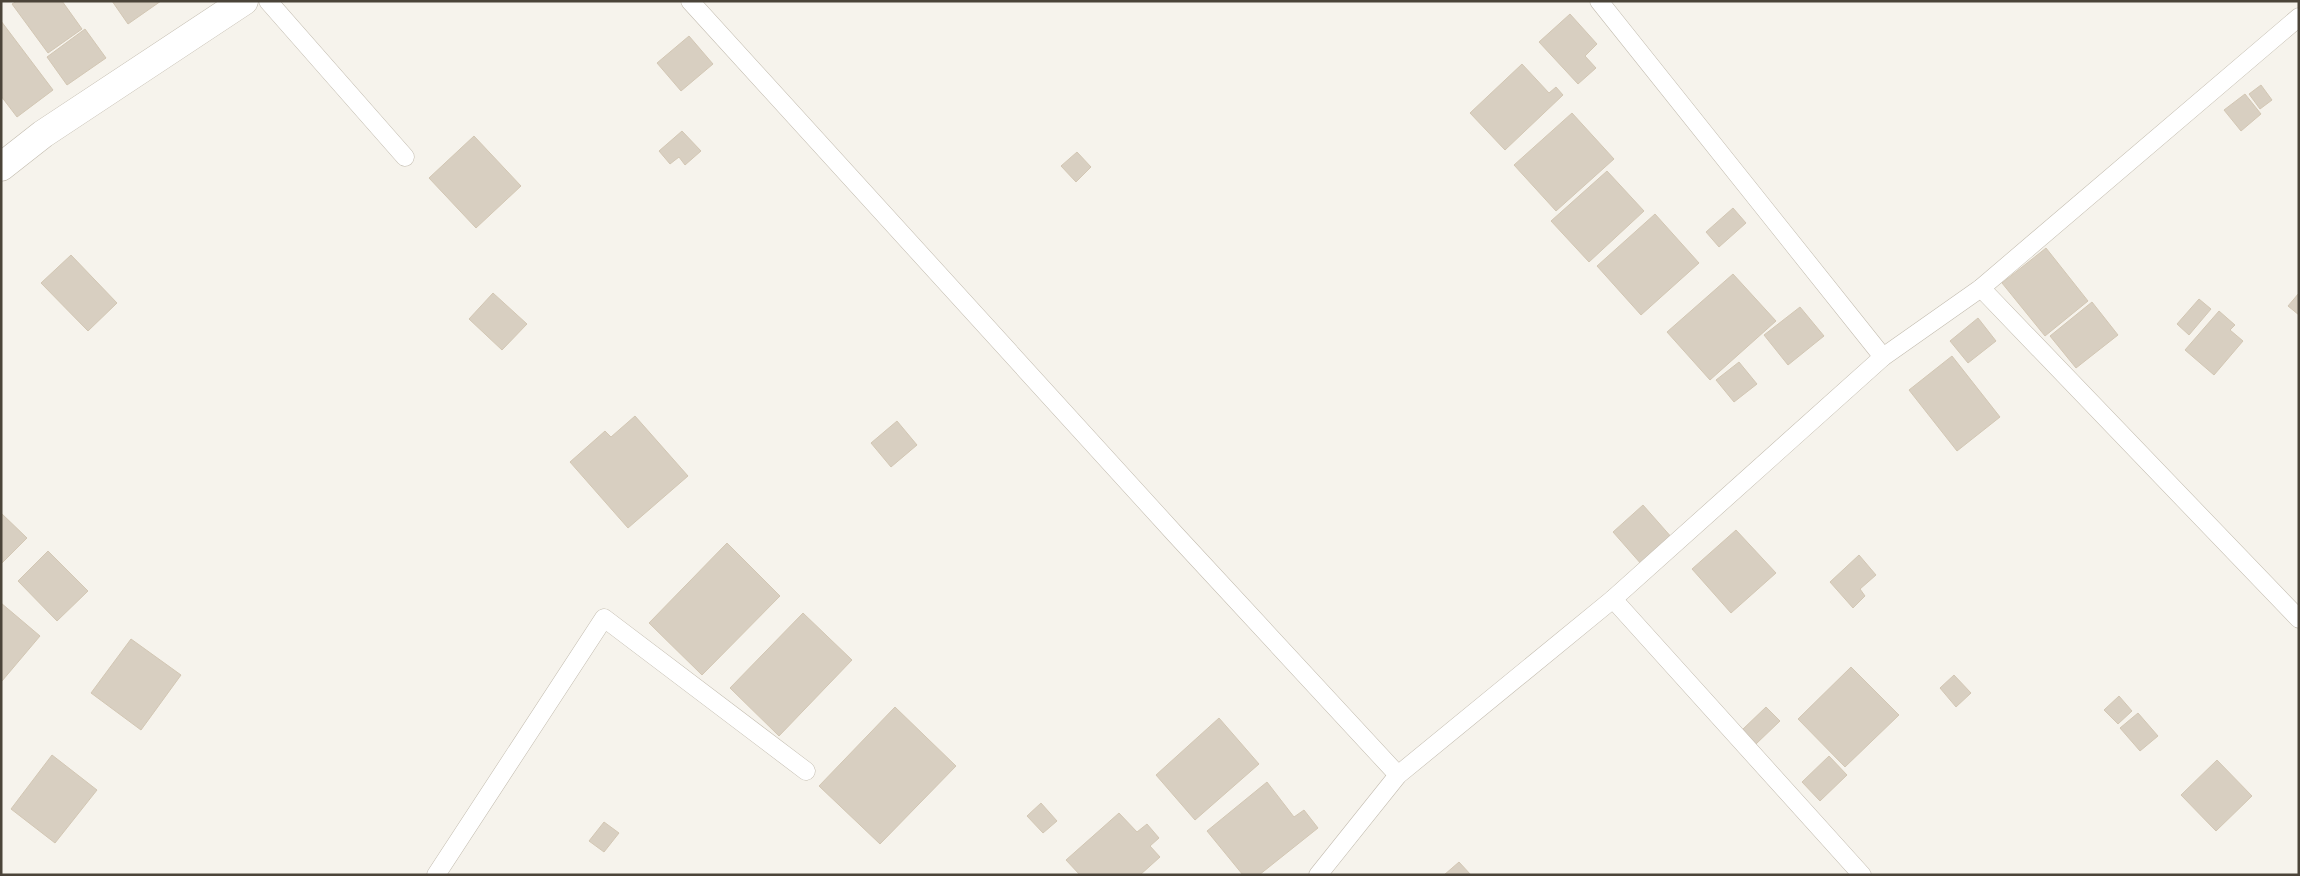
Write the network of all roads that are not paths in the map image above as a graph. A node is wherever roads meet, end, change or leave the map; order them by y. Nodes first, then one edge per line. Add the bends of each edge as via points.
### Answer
1 (244, 1) edge
2 (268, 1) edge
3 (690, 1) edge
4 (1599, 1) edge
5 (2299, 17) edge
6 (405, 157) dead end
7 (1, 167) edge
8 (1981, 288) junction
9 (1883, 357) junction
10 (1613, 598) junction
11 (2299, 618) edge
12 (806, 771) dead end
13 (1398, 775) junction
14 (436, 875) edge
15 (1318, 875) edge
16 (1862, 875) edge

1 - 7 street via 43,134
2 - 6 lane
3 - 13 lane
4 - 9 lane
5 - 8 lane
8 - 9 lane
8 - 11 lane
9 - 10 lane
10 - 13 lane
10 - 16 lane
12 - 14 lane via 604,618
13 - 15 lane

